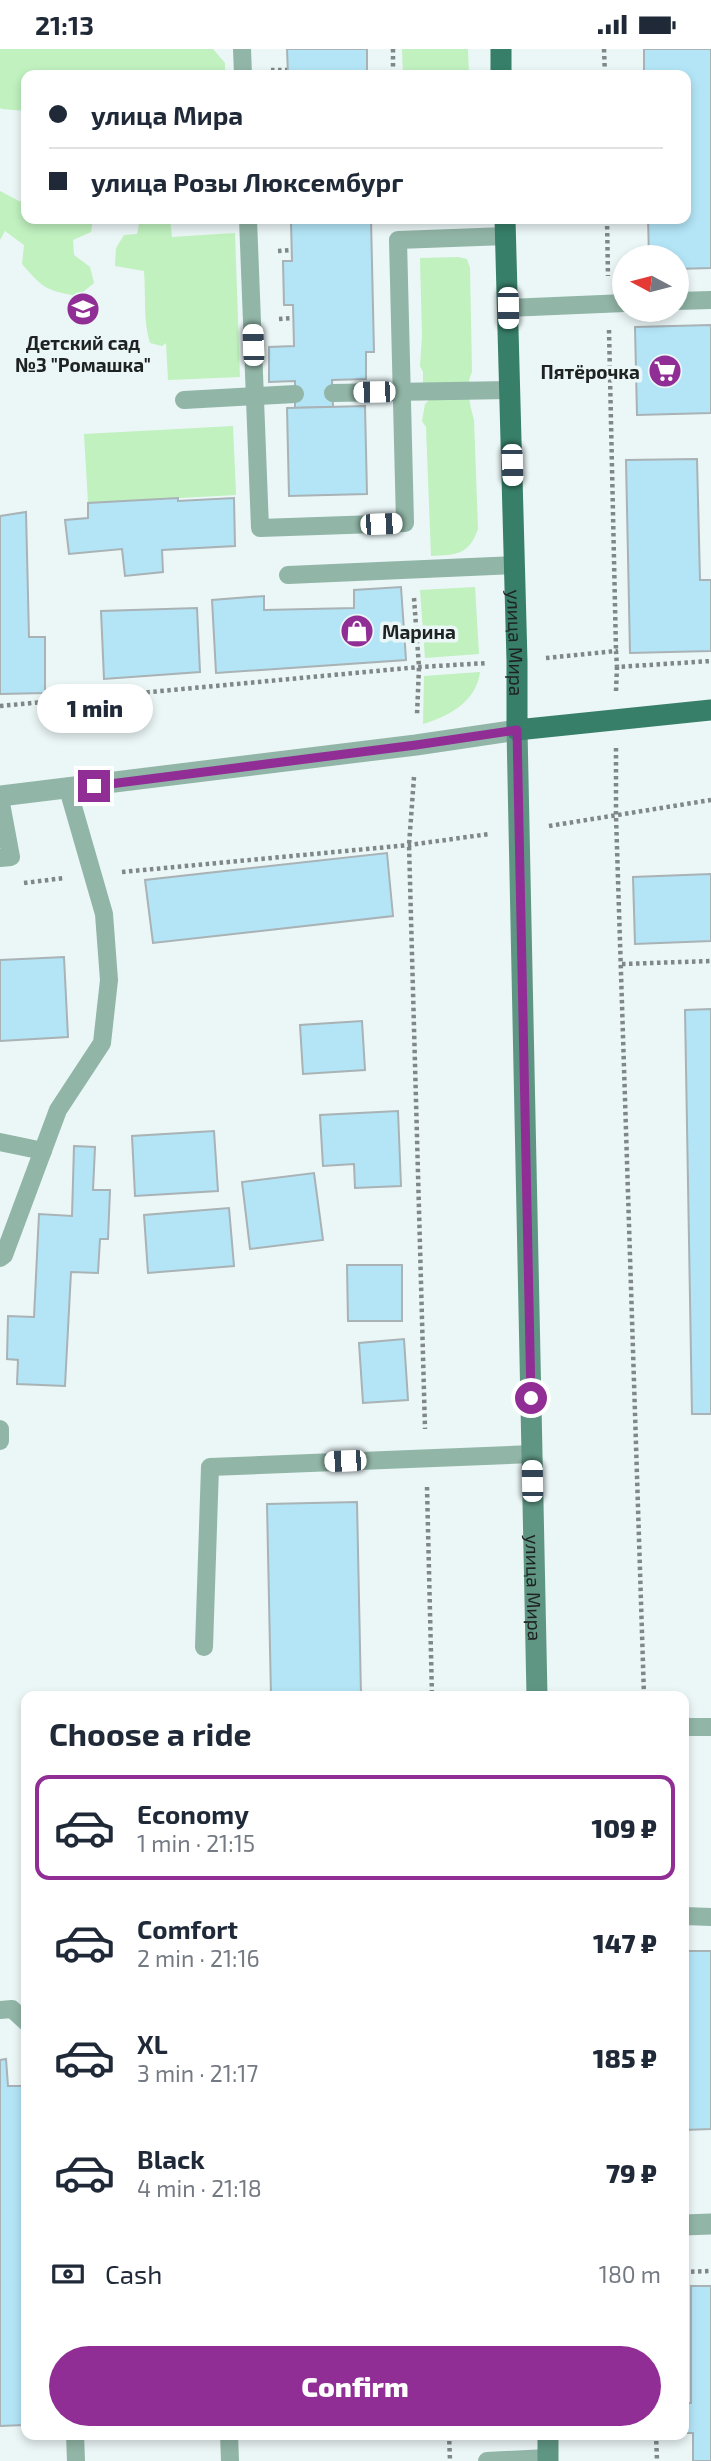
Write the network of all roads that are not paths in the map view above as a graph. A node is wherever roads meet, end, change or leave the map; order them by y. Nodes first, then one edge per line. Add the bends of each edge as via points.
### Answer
1 (242, 49) edge
2 (500, 49) edge
3 (243, 70) edge
4 (501, 70) edge
5 (248, 224) edge
6 (506, 227) edge
7 (711, 300) edge
8 (690, 301) edge
9 (612, 304) edge
10 (508, 308) junction
11 (510, 390) junction
12 (402, 391) junction
13 (333, 393) dead end
14 (295, 394) dead end
15 (255, 396) junction
16 (184, 400) dead end
17 (515, 565) junction
18 (288, 575) dead end
19 (711, 710) edge
20 (517, 730) junction
21 (68, 789) junction
22 (0, 797) edge
23 (0, 858) edge
24 (0, 1142) edge
25 (43, 1151) junction
26 (0, 1258) edge
27 (0, 1429) edge
28 (0, 1440) edge
29 (532, 1454) junction
30 (204, 1647) dead end
31 (537, 1691) edge
32 (689, 1727) edge
33 (711, 1727) edge
34 (689, 1916) edge
35 (711, 1917) edge
36 (0, 2010) edge
37 (21, 2017) edge
38 (711, 2224) edge
39 (689, 2225) edge
40 (75, 2440) edge
41 (229, 2440) edge
42 (548, 2440) edge
43 (548, 2460) edge
44 (76, 2461) edge
45 (230, 2461) edge
46 (487, 2461) edge

1 - 3 lane
2 - 4 main road
5 - 15 lane
6 - 10 main road, улица Мира
6 - 12 lane via 398,240
7 - 8 lane
9 - 10 lane
10 - 11 main road, улица Мира
11 - 12 lane
11 - 17 main road, улица Мира
12 - 13 lane
12 - 15 lane via 405,523 300,527 260,528
14 - 15 lane
15 - 16 lane
17 - 18 lane
17 - 20 main road, улица Мира
19 - 20 main road
20 - 21 street
20 - 29 main road, улица Мира
21 - 22 street
21 - 25 lane via 104,914 109,980 102,1043 58,1110
22 - 23 lane via 11,857
24 - 25 lane
25 - 26 lane via 5,1255
27 - 28 lane
29 - 30 lane via 210,1467
29 - 31 main road, улица Мира
32 - 33 lane
34 - 35 lane
36 - 37 lane via 12,2009
38 - 39 street
40 - 44 lane
41 - 45 lane
42 - 43 main road
43 - 46 lane

